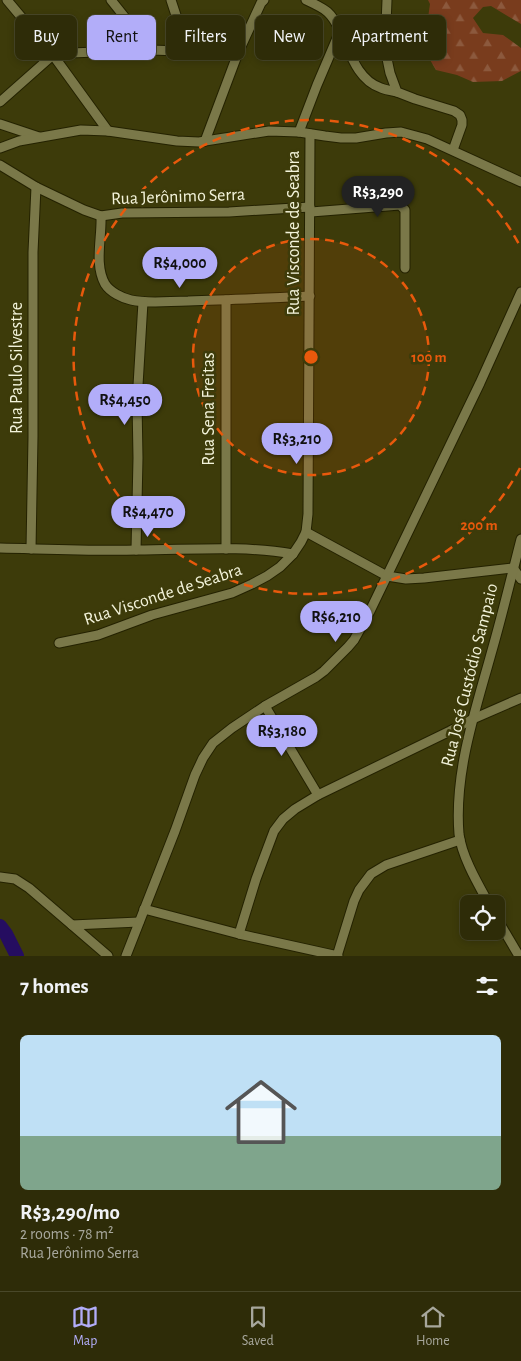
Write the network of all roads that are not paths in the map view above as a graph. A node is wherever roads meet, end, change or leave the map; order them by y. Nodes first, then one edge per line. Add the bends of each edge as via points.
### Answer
1 (7, 0) edge
2 (111, 0) edge
3 (171, 0) edge
4 (264, 0) edge
5 (306, 0) edge
6 (387, 0) edge
7 (20, 15) edge
8 (123, 15) edge
9 (176, 15) edge
10 (333, 17) edge
11 (245, 38) edge
12 (333, 47) edge
13 (47, 60) edge
14 (57, 60) edge
15 (235, 60) edge
16 (354, 60) edge
17 (397, 92) junction
18 (0, 102) edge
19 (0, 124) edge
20 (108, 131) junction
21 (299, 132) junction
22 (310, 134) junction
23 (40, 137) junction
24 (205, 141) junction
25 (0, 148) edge
26 (453, 150) junction
27 (0, 165) edge
28 (521, 182) edge
29 (36, 186) junction
30 (310, 209) junction
31 (101, 216) junction
32 (405, 268) dead end
33 (521, 292) edge
34 (310, 296) junction
35 (226, 300) junction
36 (143, 302) junction
37 (306, 532) junction
38 (521, 540) edge
39 (0, 548) edge
40 (31, 549) junction
41 (226, 549) junction
42 (136, 550) junction
43 (293, 554) junction
44 (513, 568) junction
45 (386, 576) junction
46 (521, 579) edge
47 (59, 643) dead end
48 (521, 698) edge
49 (265, 706) junction
50 (473, 719) junction
51 (318, 795) junction
52 (460, 840) junction
53 (0, 878) edge
54 (484, 895) edge
55 (144, 909) junction
56 (139, 922) junction
57 (72, 924) junction
58 (505, 932) edge
59 (240, 934) junction
60 (108, 956) edge
61 (126, 956) edge
62 (338, 956) edge
63 (519, 956) edge

1 - 7 street
2 - 8 street
3 - 9 street
4 - 11 street
5 - 10 street
6 - 17 street via 385,49
12 - 21 street
13 - 18 street
14 - 20 street
15 - 24 street
16 - 17 street via 364,78 380,88
17 - 26 street via 460,115 462,126
19 - 23 street
20 - 23 street via 81,130
20 - 24 street via 177,141
21 - 22 street
21 - 24 street via 269,131
22 - 26 street via 356,138 401,132
22 - 30 street, Rua Visconde de Seabra
23 - 25 street
26 - 28 street
27 - 29 street, Rua Jerônimo Serra
29 - 31 street, Rua Jerônimo Serra
29 - 40 street, Rua Paulo Silvestre
30 - 31 street, Rua Jerônimo Serra
30 - 32 street, Rua Jerônimo Serra via 400,205 405,210
30 - 34 street, Rua Visconde de Seabra
31 - 36 street via 101,272 106,286 118,295
33 - 45 street
34 - 35 street
34 - 37 street, Rua Visconde de Seabra
35 - 36 street
35 - 41 street, Rua Sena Freitas
36 - 42 street via 137,402
37 - 43 street, Rua Visconde de Seabra
37 - 45 street
38 - 44 street, Rua José Custódio Sampaio
39 - 40 street
40 - 42 street
41 - 42 street
41 - 43 street via 274,550
43 - 47 street, Rua Visconde de Seabra via 267,576 232,593 152,614 98,635
44 - 45 street via 406,579
44 - 46 street
44 - 50 street, Rua José Custódio Sampaio
45 - 49 street via 348,648 316,677
48 - 50 street
49 - 51 street
49 - 55 street via 221,736 203,758
50 - 51 street
50 - 52 street, Rua José Custódio Sampaio via 461,784
51 - 59 street via 295,808 274,831
52 - 54 street, Rua José Custódio Sampaio
52 - 62 street via 386,865 371,874 354,901
53 - 57 street via 15,879
55 - 56 street
55 - 59 street
56 - 57 street
56 - 61 street
57 - 60 street
58 - 63 street
59 - 62 street

